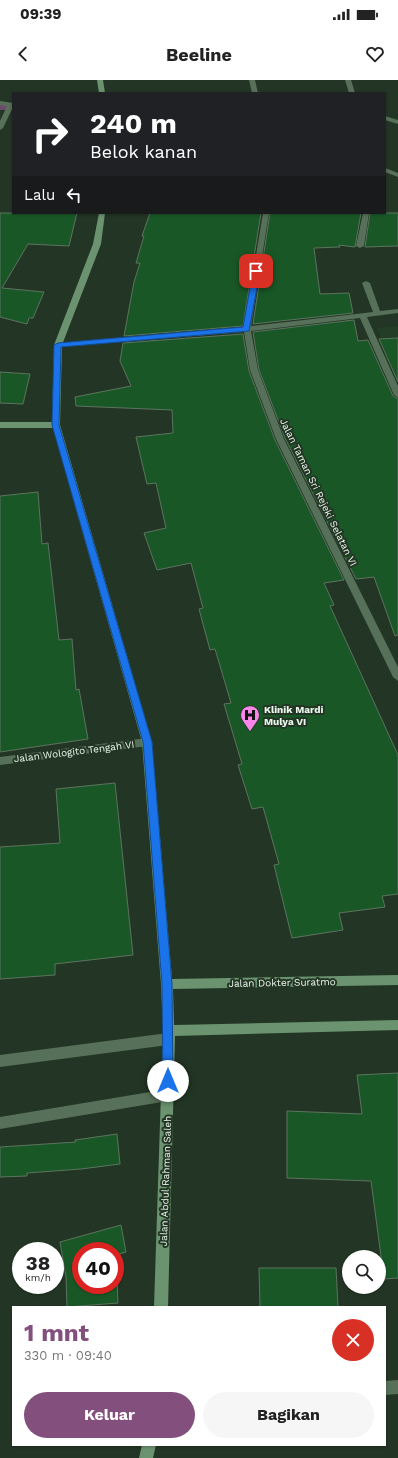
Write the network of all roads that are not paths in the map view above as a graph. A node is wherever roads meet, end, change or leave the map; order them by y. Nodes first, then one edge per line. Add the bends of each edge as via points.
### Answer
1 (100, 80) edge
2 (252, 80) edge
3 (348, 80) edge
4 (102, 92) edge
5 (255, 92) edge
6 (352, 92) edge
7 (0, 103) edge
8 (12, 105) edge
9 (386, 118) edge
10 (398, 122) edge
11 (0, 128) edge
12 (386, 170) edge
13 (398, 175) edge
14 (102, 214) edge
15 (266, 214) edge
16 (366, 214) edge
17 (360, 246) dead end
18 (366, 283) dead end
19 (398, 311) edge
20 (378, 314) junction
21 (363, 316) junction
22 (246, 329) junction
23 (58, 345) junction
24 (398, 395) edge
25 (0, 425) edge
26 (56, 425) junction
27 (398, 678) edge
28 (147, 742) junction
29 (0, 761) edge
30 (398, 980) edge
31 (167, 984) junction
32 (398, 1025) edge
33 (168, 1035) junction
34 (0, 1061) edge
35 (168, 1094) junction
36 (0, 1122) edge
37 (161, 1306) edge
38 (398, 1387) edge
39 (386, 1388) edge
40 (149, 1446) edge
41 (146, 1458) edge

1 - 4 street
2 - 5 street
3 - 6 street
7 - 8 street
8 - 11 street
9 - 10 street
12 - 13 street
14 - 23 street, Jalan Abdul Rahman Saleh via 97,244
15 - 22 street, Jalan Taman Sri Rejeki Selatan VI
16 - 17 street
18 - 20 street
19 - 20 street
20 - 21 street
21 - 22 street
21 - 24 street
22 - 23 street
22 - 27 street, Jalan Taman Sri Rejeki Selatan VI via 254,370 280,439
23 - 26 street, Jalan Abdul Rahman Saleh
25 - 26 street
26 - 28 street, Jalan Abdul Rahman Saleh
28 - 29 street, Jalan Wologito Tengah VI
28 - 31 street, Jalan Abdul Rahman Saleh
30 - 31 street, Jalan Dokter Suratmo
31 - 33 street, Jalan Abdul Rahman Saleh
32 - 33 street
33 - 34 street
33 - 35 street, Jalan Abdul Rahman Saleh
35 - 36 street
35 - 37 street, Jalan Abdul Rahman Saleh
38 - 39 street
40 - 41 street

